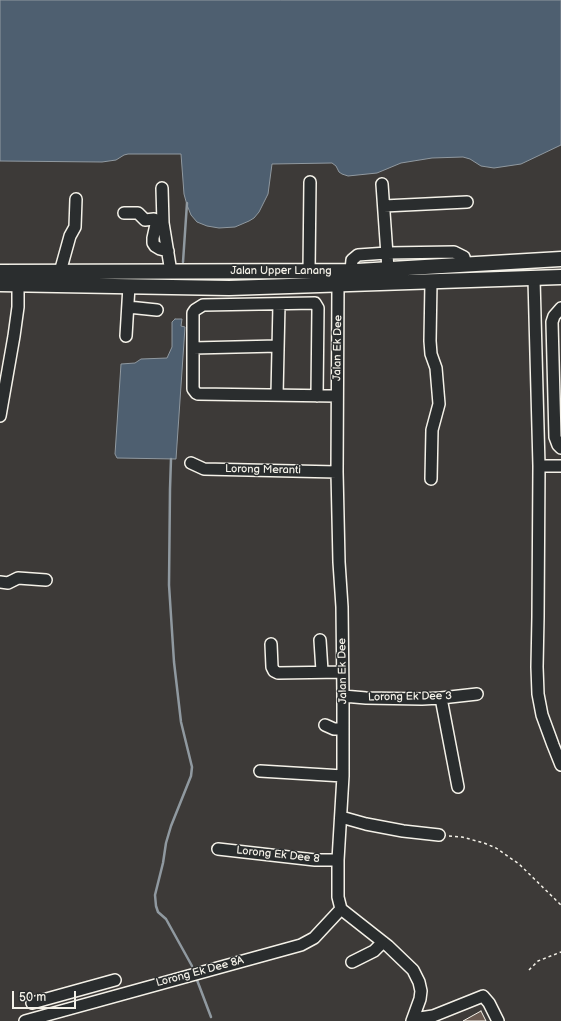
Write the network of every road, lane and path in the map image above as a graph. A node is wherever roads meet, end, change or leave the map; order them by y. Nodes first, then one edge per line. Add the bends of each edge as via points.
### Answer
1 (310, 182) dead end
2 (382, 184) dead end
3 (162, 188) dead end
4 (76, 199) dead end
5 (467, 202) dead end
6 (384, 206) junction
7 (124, 213) dead end
8 (160, 222) junction
9 (387, 253) junction
10 (561, 260) edge
11 (466, 265) junction
12 (388, 269) junction
13 (309, 271) junction
14 (351, 271) junction
15 (0, 272) edge
16 (60, 272) junction
17 (171, 272) junction
18 (561, 277) edge
19 (534, 279) junction
20 (431, 282) junction
21 (0, 284) edge
22 (18, 284) junction
23 (338, 285) junction
24 (129, 286) junction
25 (229, 288) junction
26 (230, 304) junction
27 (279, 304) junction
28 (128, 307) junction
29 (561, 308) edge
30 (157, 310) dead end
31 (126, 336) dead end
32 (278, 346) junction
33 (193, 348) junction
34 (557, 375) edge
35 (277, 395) junction
36 (317, 396) junction
37 (337, 396) junction
38 (0, 416) edge
39 (561, 448) edge
40 (191, 463) dead end
41 (539, 466) junction
42 (561, 466) edge
43 (337, 472) junction
44 (431, 479) dead end
45 (46, 580) dead end
46 (0, 582) edge
47 (320, 640) dead end
48 (271, 644) dead end
49 (322, 671) junction
50 (342, 672) junction
51 (477, 694) dead end
52 (343, 696) junction
53 (441, 698) junction
54 (325, 725) dead end
55 (343, 729) junction
56 (561, 764) edge
57 (260, 771) dead end
58 (343, 776) junction
59 (458, 787) dead end
60 (341, 817) junction
61 (439, 836) joint
62 (218, 849) dead end
63 (338, 860) junction
64 (561, 905) edge
65 (341, 910) junction
66 (383, 942) junction
67 (561, 952) edge
68 (352, 962) dead end
69 (529, 970) dead end
70 (115, 980) dead end
71 (104, 983) junction
72 (109, 997) junction
73 (47, 1015) junction
74 (412, 1020) edge
75 (25, 1021) edge
76 (498, 1021) edge

1 - 13 street
2 - 6 street
3 - 8 street
4 - 16 street via 75,227
5 - 6 street
6 - 9 street
7 - 8 street via 138,213 145,220
8 - 17 street
9 - 11 street via 454,252 464,257
9 - 12 street
9 - 14 street via 358,255 352,260
10 - 11 main road, Jalan Upper Lanang
11 - 12 main road, Jalan Upper Lanang
12 - 14 main road, Jalan Upper Lanang
13 - 14 main road, Jalan Upper Lanang
13 - 17 main road, Jalan Upper Lanang
15 - 16 main road, Jalan Upper Lanang
16 - 17 main road, Jalan Upper Lanang
18 - 19 main road, Jalan Upper Lanang
19 - 20 main road, Jalan Upper Lanang
19 - 41 street
20 - 23 main road, Jalan Upper Lanang
20 - 44 street via 430,341 436,368 439,404 432,430
21 - 22 main road, Jalan Upper Lanang
22 - 24 main road, Jalan Upper Lanang
22 - 38 street via 18,307
23 - 25 main road, Jalan Upper Lanang
23 - 37 street, Jalan Ek Dee
24 - 25 main road, Jalan Upper Lanang
24 - 28 street
25 - 26 street
26 - 27 street
26 - 33 street via 203,305 195,310
27 - 32 street
27 - 36 street via 313,302 317,305
28 - 30 street
28 - 31 street
29 - 34 street via 552,322
32 - 33 street
32 - 35 street
33 - 35 street via 193,389 196,393
34 - 39 street via 555,437
35 - 36 street
36 - 37 street
37 - 43 street, Jalan Ek Dee
40 - 43 street, Lorong Meranti via 204,469
41 - 42 street
41 - 56 street via 536,667 542,715
43 - 50 street, Jalan Ek Dee
45 - 46 street via 18,578 8,583
47 - 49 street
48 - 49 street via 274,671
49 - 50 street
50 - 52 street, Jalan Ek Dee
51 - 53 street, Lorong Ek Dee 3
52 - 53 street, Lorong Ek Dee 3 via 386,699
52 - 55 street, Jalan Ek Dee
53 - 59 street
54 - 55 street
55 - 58 street, Jalan Ek Dee
57 - 58 street
58 - 60 street, Jalan Ek Dee
60 - 61 street via 366,824
60 - 63 street, Jalan Ek Dee
61 - 64 path via 462,837 496,848 519,864
62 - 63 street, Lorong Ek Dee 8 via 315,860
63 - 65 street, Jalan Ek Dee via 338,897
65 - 66 street
65 - 72 street, Lorong Ek Dee 8A via 314,938 301,945
66 - 68 street via 374,951
66 - 74 street via 413,970 419,982 420,999
67 - 69 path via 538,961
70 - 71 street
71 - 72 street
71 - 73 street via 37,1002
72 - 73 street, Lorong Ek Dee 8A
73 - 75 street, Lorong Ek Dee 8A
74 - 76 street via 433,1016 483,996

